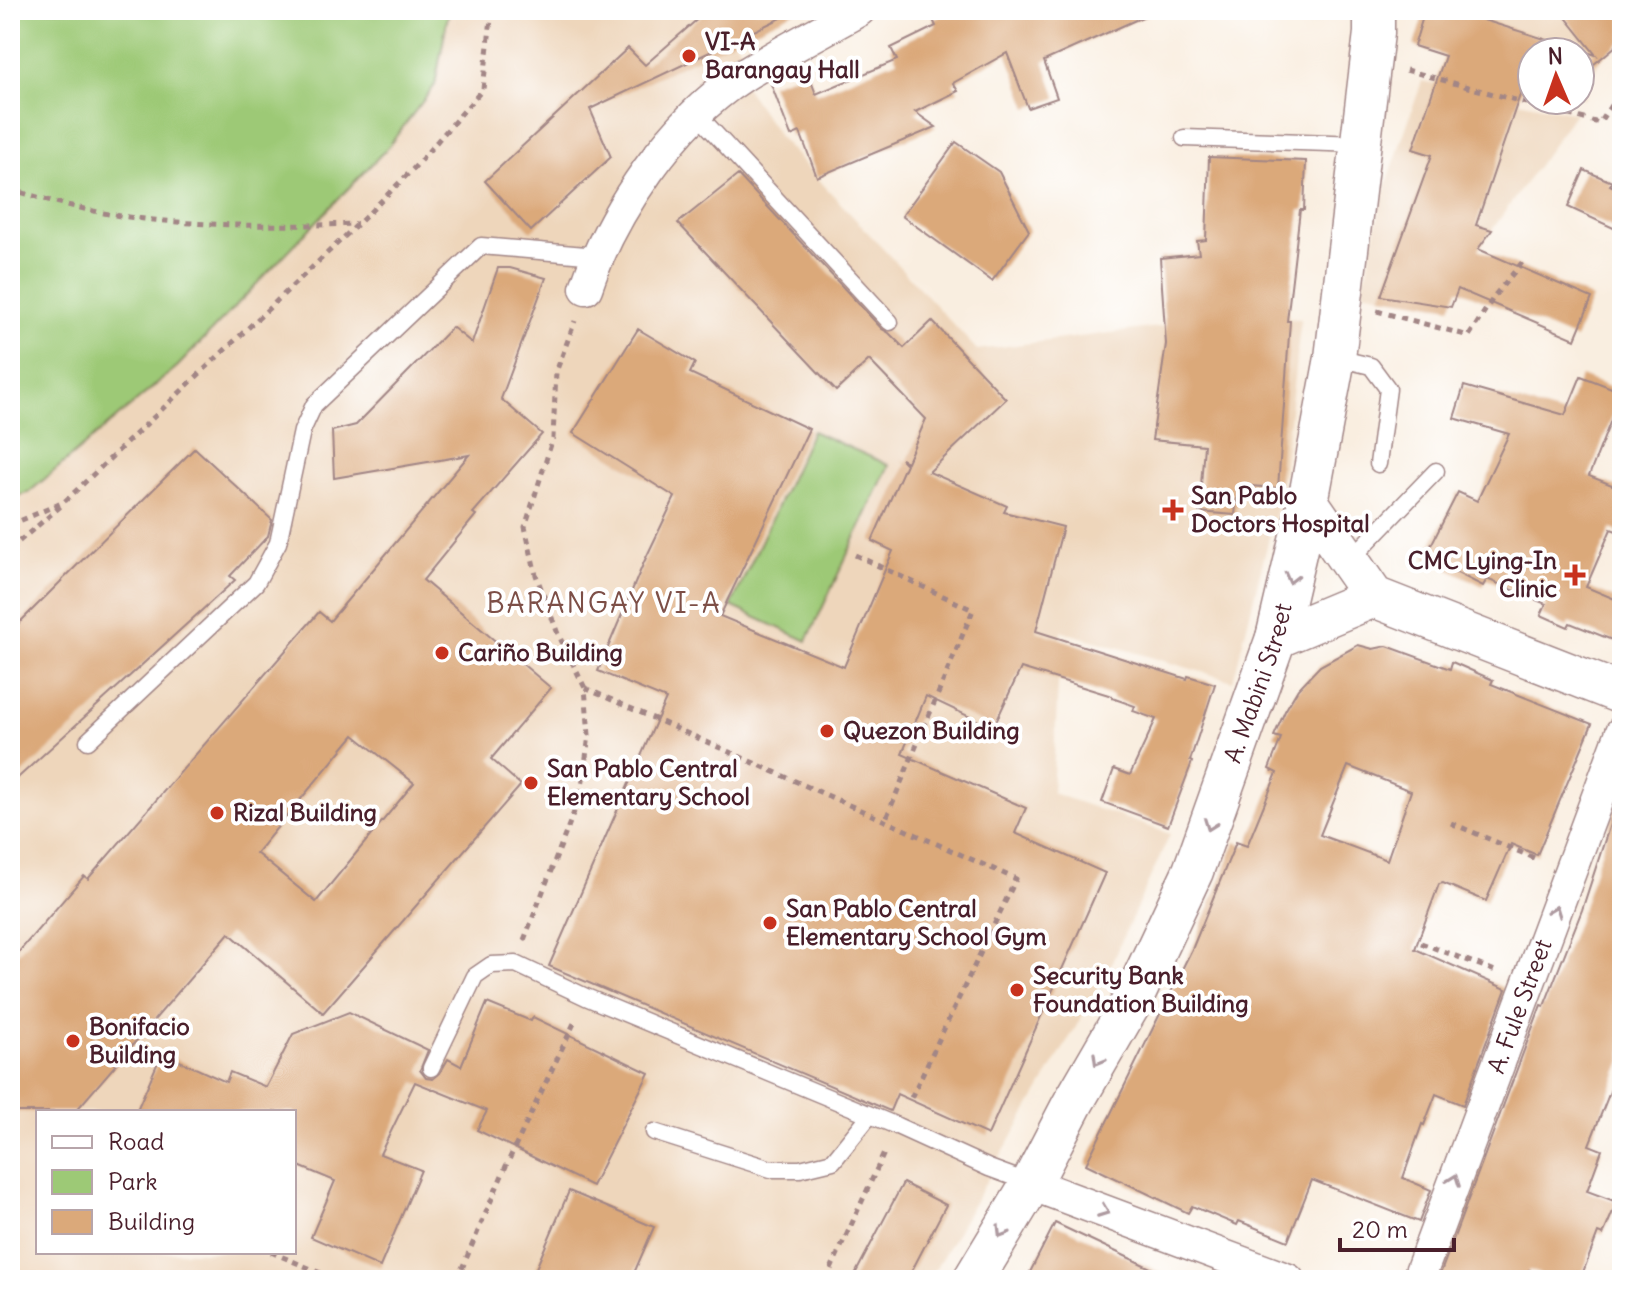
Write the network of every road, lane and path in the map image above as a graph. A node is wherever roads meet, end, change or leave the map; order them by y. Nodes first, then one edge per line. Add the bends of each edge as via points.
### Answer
1 (492, 10) edge
2 (859, 10) edge
3 (1376, 28) edge
4 (1622, 89) edge
5 (696, 113) junction
6 (1184, 138) dead end
7 (1360, 144) junction
8 (10, 189) edge
9 (358, 224) junction
10 (597, 256) junction
11 (1525, 259) dead end
12 (586, 288) joint
13 (1342, 301) junction
14 (890, 322) dead end
15 (1335, 358) junction
16 (1378, 464) dead end
17 (1436, 471) dead end
18 (64, 502) junction
19 (1308, 502) junction
20 (10, 525) edge
21 (10, 549) edge
22 (855, 555) dead end
23 (1350, 560) junction
24 (1374, 597) junction
25 (1276, 638) junction
26 (585, 688) junction
27 (1622, 694) edge
28 (1622, 732) edge
29 (88, 741) dead end
30 (885, 821) junction
31 (1451, 823) dead end
32 (1569, 873) junction
33 (1421, 943) dead end
34 (516, 964) junction
35 (1528, 983) junction
36 (586, 997) junction
37 (431, 1068) dead end
38 (870, 1115) junction
39 (897, 1126) junction
40 (654, 1132) dead end
41 (1031, 1184) junction
42 (276, 1254) edge
43 (337, 1280) edge
44 (457, 1280) edge
45 (826, 1280) edge
46 (973, 1280) edge
47 (1288, 1280) edge
48 (1418, 1280) edge

1 - 9 path via 483,89
2 - 5 street via 739,78
3 - 4 path via 1599,123
3 - 7 street, A. Mabini Street
5 - 10 street via 659,154
5 - 14 lane
6 - 7 lane
7 - 13 street, A. Mabini Street
8 - 9 path via 134,218 254,227
9 - 18 path
10 - 12 street
10 - 29 lane via 481,246 314,405 302,431 278,543 256,583
11 - 13 path via 1469,336
12 - 26 path via 556,372 553,438 525,527 536,575
13 - 15 street, A. Mabini Street
15 - 16 lane via 1371,366 1388,389
15 - 19 street, A. Mabini Street
17 - 23 lane
18 - 20 path
18 - 21 path
19 - 23 street
19 -> 25 street, A. Mabini Street
22 - 30 path via 973,610
23 - 24 street
24 - 25 street
24 - 27 street
25 -> 41 street, A. Mabini Street via 1193,871 1131,1003
26 - 30 path
26 - 34 path via 589,735 581,794
28 - 32 street, A. Fule Street
30 - 39 path via 1016,879
31 - 32 path
35 -> 32 street, A. Fule Street
33 - 35 path
34 - 36 lane
34 - 37 lane via 491,965 475,976
48 -> 35 street, A. Fule Street
36 - 38 lane
36 - 44 path
38 - 39 lane
38 - 40 lane via 833,1161 800,1169 771,1169
39 - 41 lane
39 - 45 path
41 -> 46 street, A. Mabini Street
41 -> 47 street
42 - 43 path

